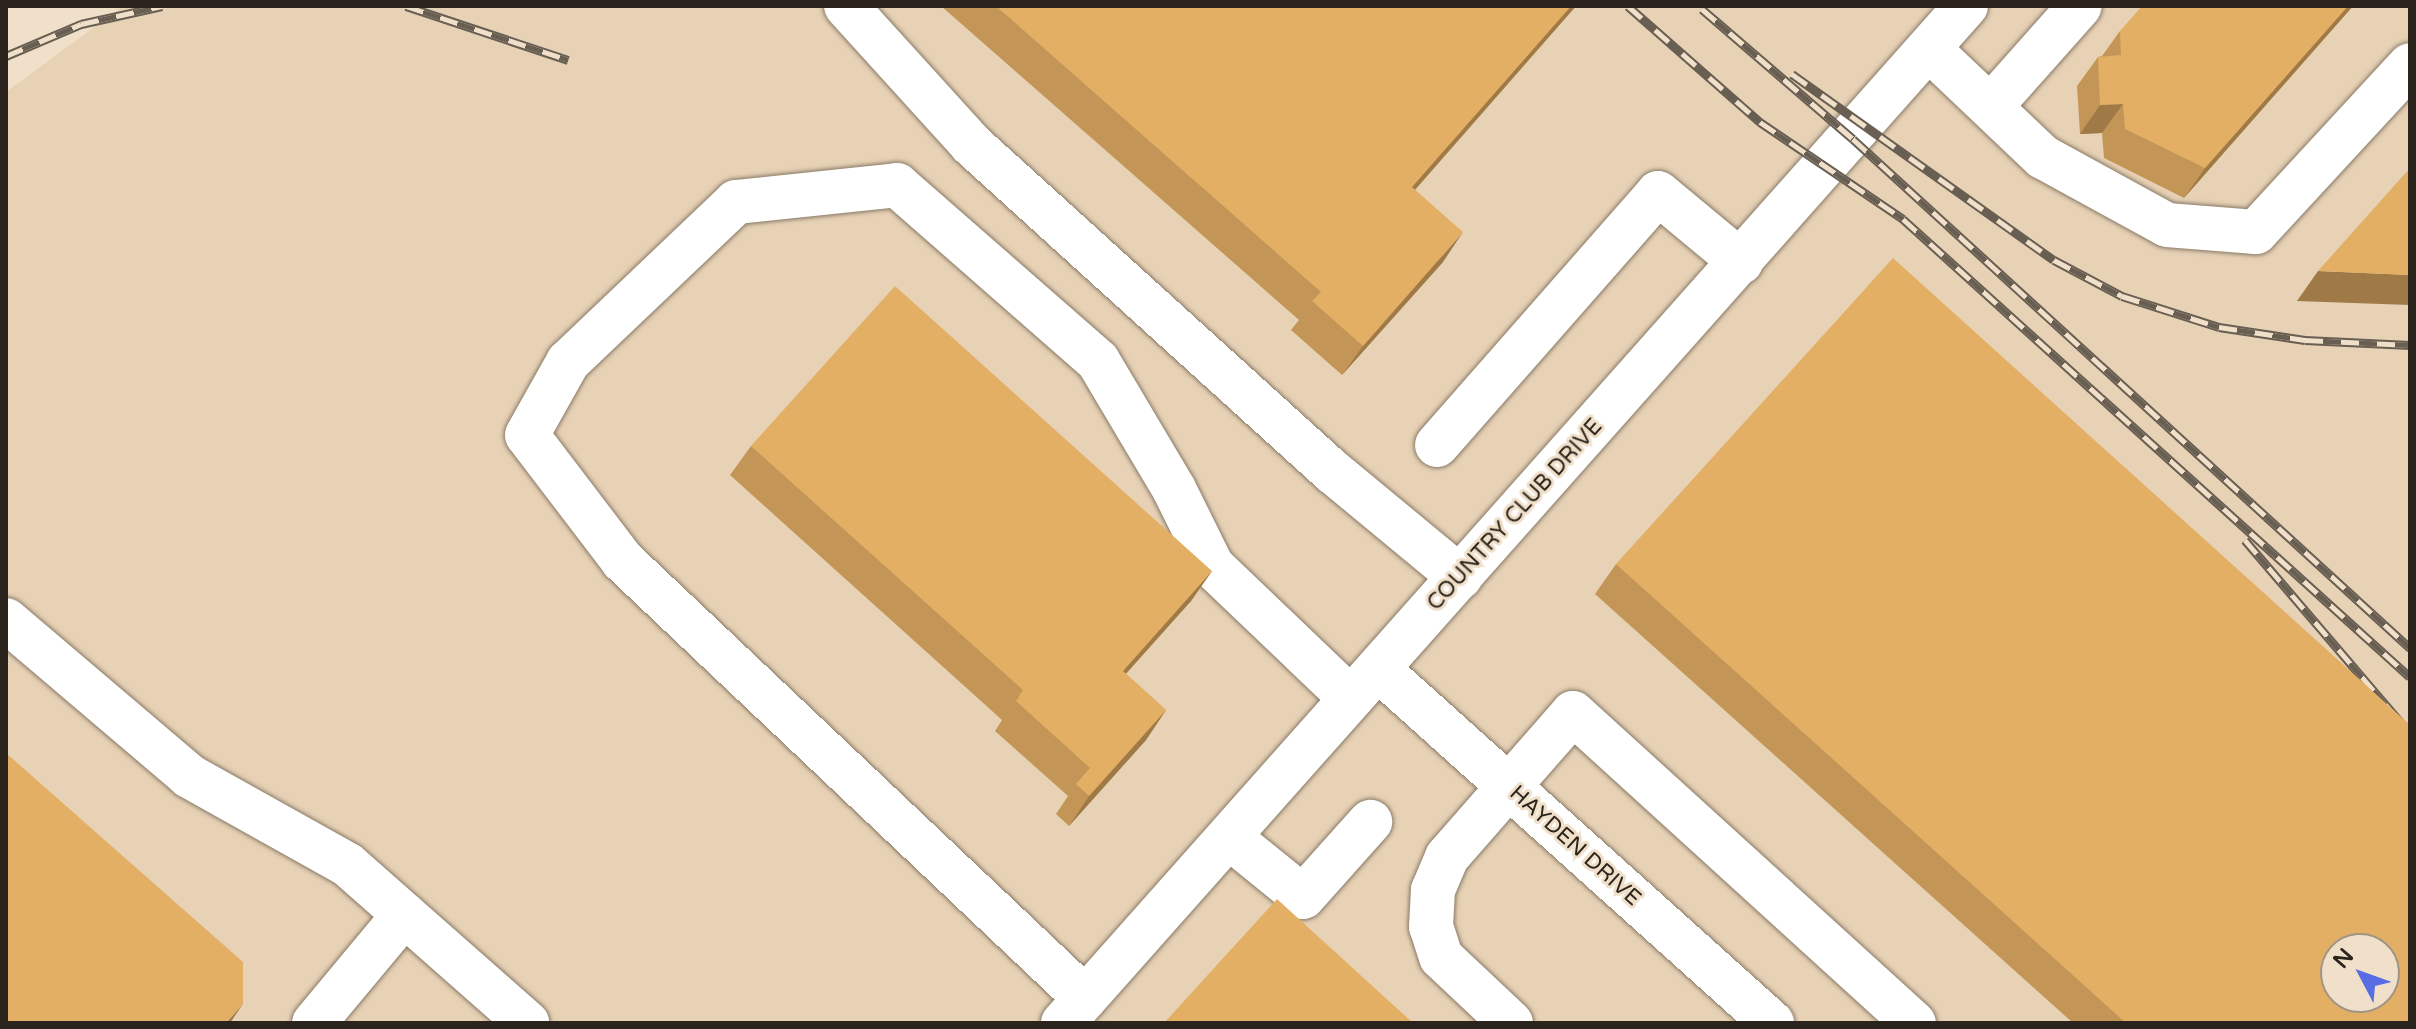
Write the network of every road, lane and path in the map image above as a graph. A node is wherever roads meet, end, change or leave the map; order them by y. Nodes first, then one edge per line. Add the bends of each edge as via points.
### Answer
1 (846, 6) edge
2 (1966, 6) edge
3 (2080, 6) edge
4 (1929, 49) junction
5 (2410, 65) edge
6 (1992, 105) junction
7 (1741, 262) junction
8 (1437, 445) dead end
9 (1460, 577) junction
10 (6, 620) edge
11 (1365, 684) junction
12 (1508, 786) junction
13 (1370, 822) dead end
14 (1229, 837) junction
15 (404, 915) junction
16 (1074, 1010) edge
17 (329, 1018) edge
18 (527, 1023) edge
19 (1511, 1023) edge
20 (1772, 1023) edge
21 (1914, 1023) edge

1 - 9 street via 971,144 1333,472
2 - 4 street, COUNTRY CLUB DRIVE
3 - 6 street
4 - 6 street
4 - 7 street, COUNTRY CLUB DRIVE
5 - 6 street via 2256,232 2167,225 2043,157
7 - 8 street via 1658,193
7 - 9 street, COUNTRY CLUB DRIVE
9 - 11 street, COUNTRY CLUB DRIVE
10 - 15 street via 189,776 348,865
11 - 12 street, HAYDEN DRIVE
11 - 14 street, COUNTRY CLUB DRIVE
11 - 16 street, HAYDEN DRIVE via 1212,566 1174,489 1098,361 897,185 736,202 568,362 527,435 623,561 975,894
12 - 19 street via 1447,857 1433,890 1431,927 1441,957
12 - 20 street, HAYDEN DRIVE
12 - 21 street via 1573,713
13 - 14 street via 1303,897
14 - 16 street, COUNTRY CLUB DRIVE
15 - 17 street
15 - 18 street

